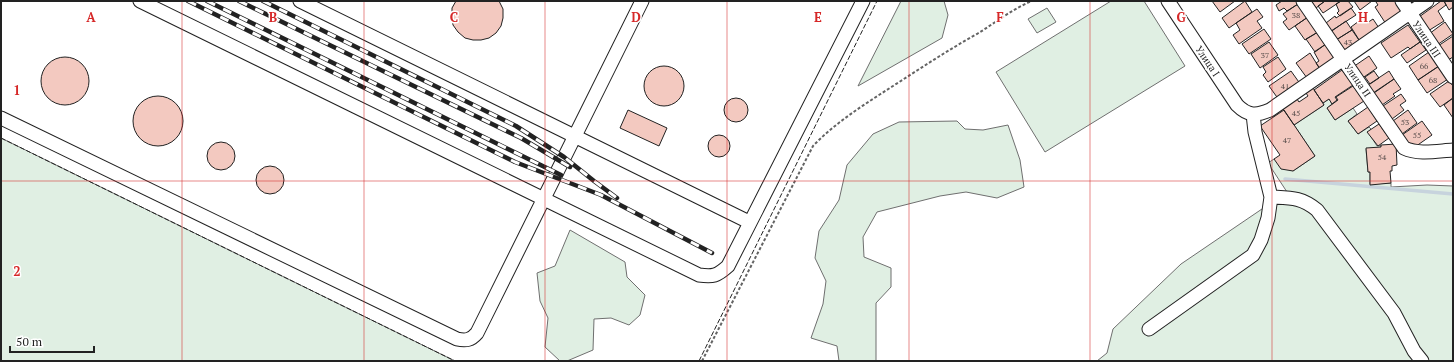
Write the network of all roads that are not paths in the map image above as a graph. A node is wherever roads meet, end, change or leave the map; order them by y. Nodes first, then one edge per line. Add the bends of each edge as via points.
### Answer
1 (140, 1) edge
2 (300, 1) edge
3 (642, 1) edge
4 (863, 1) edge
5 (1168, 1) edge
6 (1303, 1) edge
7 (1402, 1) edge
8 (1427, 1) edge
9 (1410, 13) junction
10 (1344, 59) junction
11 (1453, 77) edge
12 (1253, 114) junction
13 (1, 118) edge
14 (574, 136) junction
15 (1453, 150) edge
16 (1271, 197) junction
17 (544, 199) junction
18 (749, 222) junction
19 (1149, 329) dead end
20 (1422, 361) edge

1 - 17 street
2 - 14 street
3 - 14 street
4 - 18 street
5 - 12 street, Улица I via 1237,105
6 - 10 street, Улица II
7 - 9 street, Улица III
8 - 9 street
9 - 10 street
9 - 11 street, Улица III
10 - 12 street via 1270,110
10 - 15 street, Улица II via 1404,148 1419,152
12 - 16 street
13 - 17 street via 464,340 473,338 477,333
14 - 17 street
14 - 18 street
16 - 19 street via 1268,218 1253,256
16 - 20 street via 1299,199 1317,210 1394,313
17 - 18 street via 698,275 709,277 720,273 728,266

